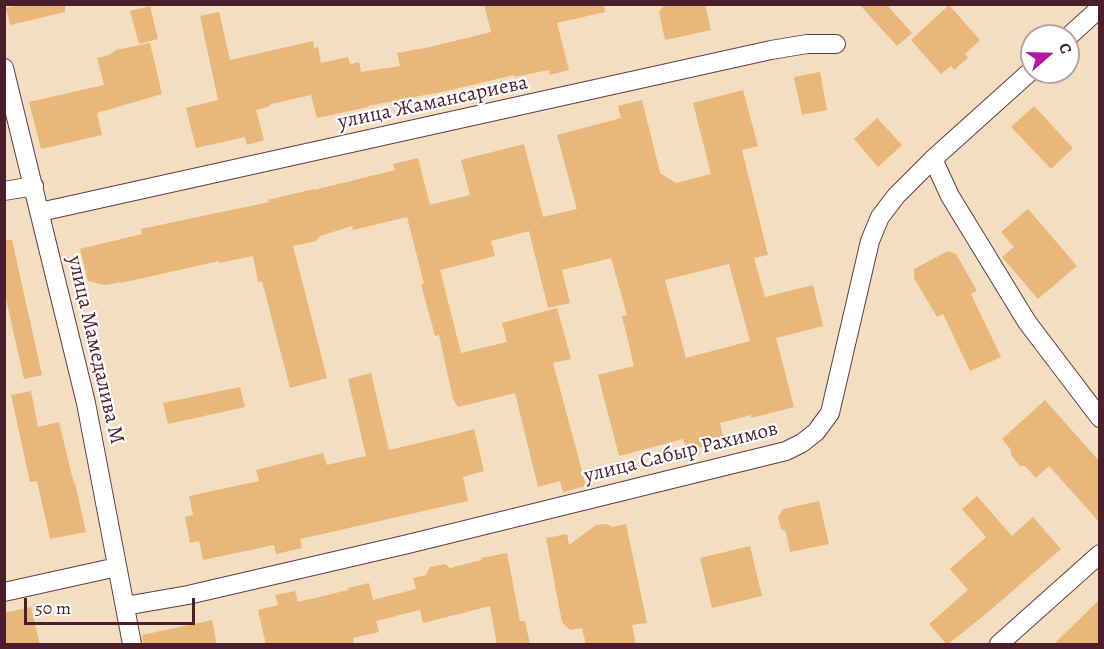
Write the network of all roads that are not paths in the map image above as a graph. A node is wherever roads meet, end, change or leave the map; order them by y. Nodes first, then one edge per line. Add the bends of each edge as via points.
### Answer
1 (1100, 8) edge
2 (1080, 26) edge
3 (836, 44) dead end
4 (4, 69) edge
5 (1020, 81) edge
6 (933, 159) junction
7 (34, 186) junction
8 (4, 191) edge
9 (40, 212) junction
10 (1100, 418) edge
11 (1100, 554) edge
12 (117, 567) junction
13 (4, 592) edge
14 (125, 606) junction
15 (132, 645) edge
16 (999, 645) edge

1 - 2 street
3 - 9 street, улица Жамансариева via 771,50
4 - 7 street, улица Мамедалива М
5 - 6 street, улица Сабыр Рахимов
6 - 10 street via 950,196 1027,322
6 - 14 street, улица Сабыр Рахимов via 880,217 870,240 830,413 802,443 786,451 408,544
7 - 8 street
7 - 9 street, улица Мамедалива М
9 - 12 street, улица Мамедалива М via 86,403
11 - 16 street
12 - 13 street
12 - 14 street, улица Мамедалива М
14 - 15 street, улица Мамедалива М

